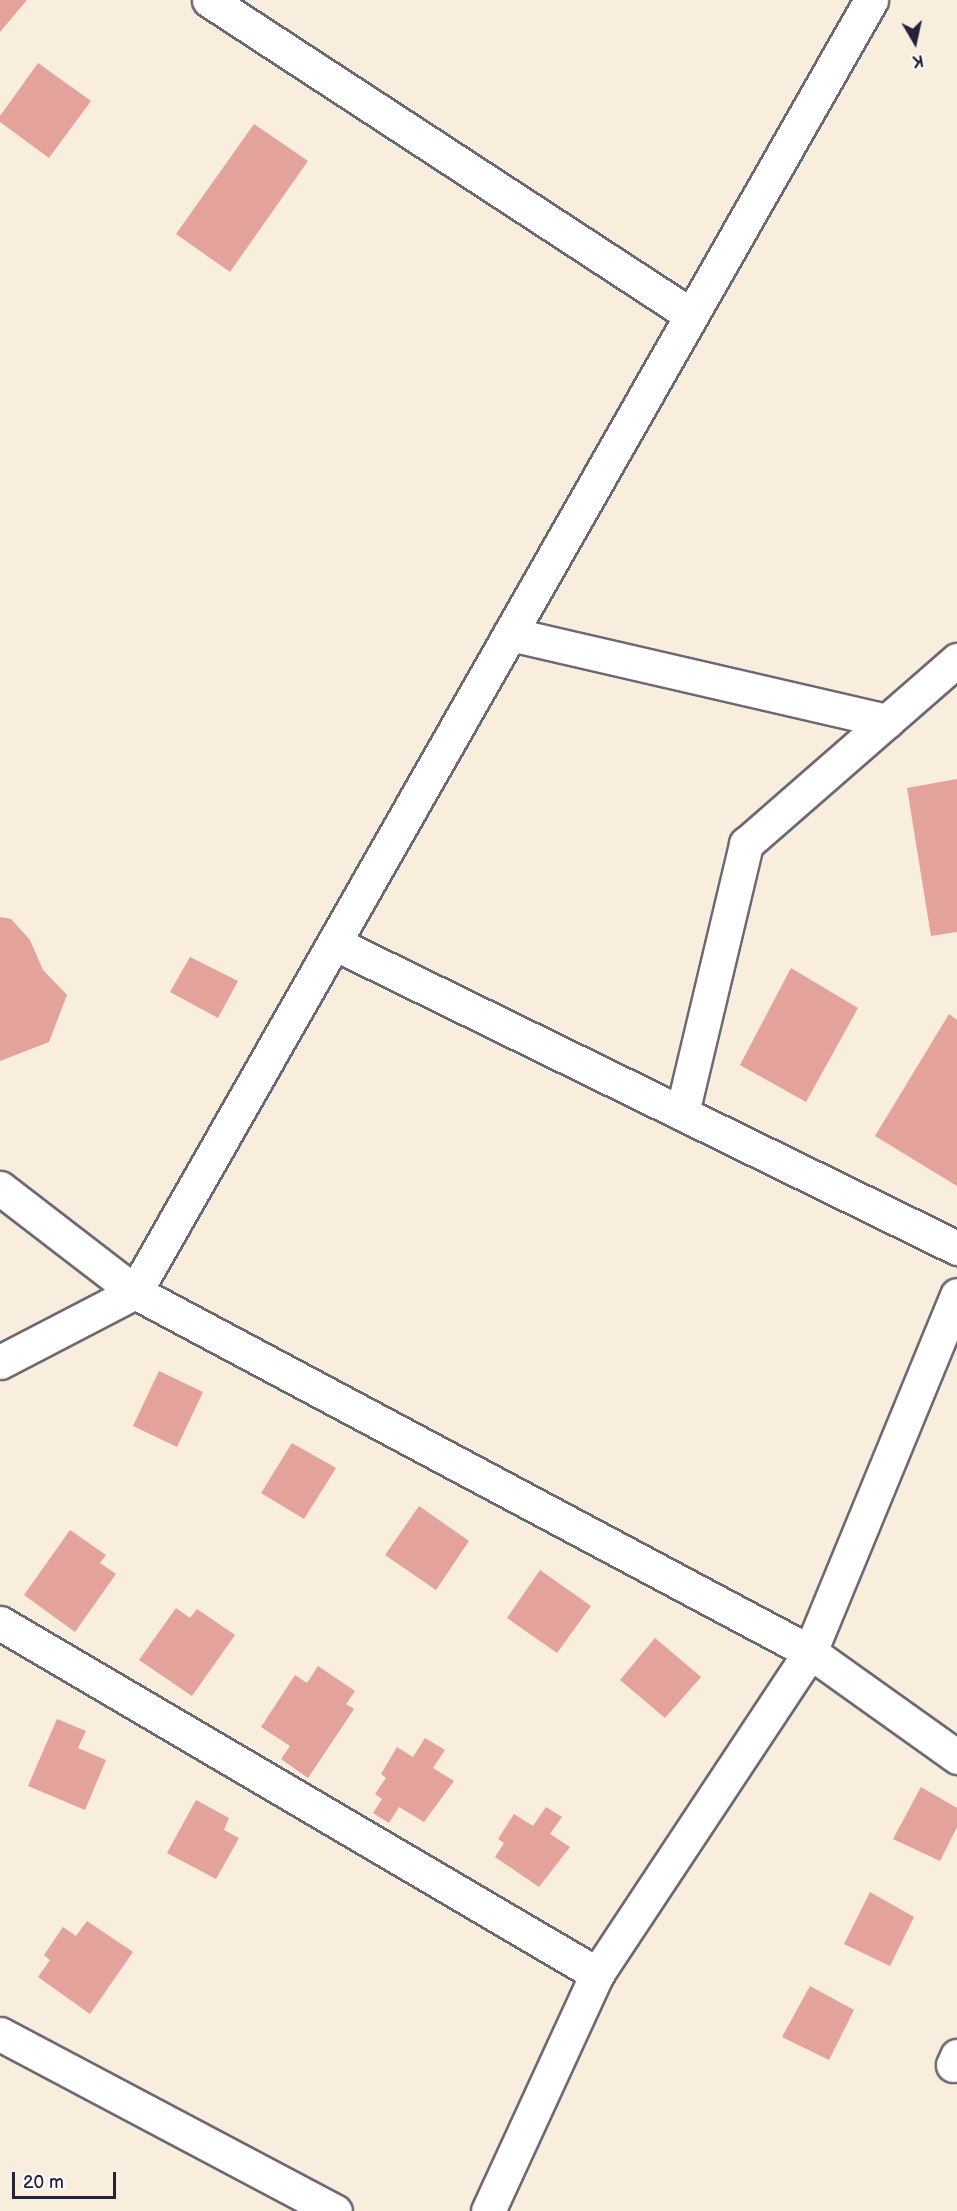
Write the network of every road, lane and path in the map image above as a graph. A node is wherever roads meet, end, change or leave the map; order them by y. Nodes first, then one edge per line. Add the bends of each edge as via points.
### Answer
1 (209, 0) edge
2 (871, 0) edge
3 (691, 315) junction
4 (510, 634) junction
5 (957, 660) edge
6 (887, 721) junction
7 (334, 943) junction
8 (682, 1113) junction
9 (0, 1188) edge
10 (957, 1248) edge
11 (135, 1292) junction
12 (957, 1295) edge
13 (0, 1362) edge
14 (0, 1623) edge
15 (810, 1652) junction
16 (957, 1757) edge
17 (597, 1974) junction
18 (0, 2034) edge
19 (335, 2211) edge
20 (488, 2211) edge

1 - 3 street
2 - 3 street
3 - 4 street
4 - 6 street
4 - 7 street
5 - 6 street
6 - 8 street via 746,844
7 - 8 street
7 - 11 street
8 - 10 street
9 - 11 street
11 - 13 street
11 - 15 street
12 - 15 street
14 - 17 street
15 - 16 street
15 - 17 street
17 - 20 street
18 - 19 street

